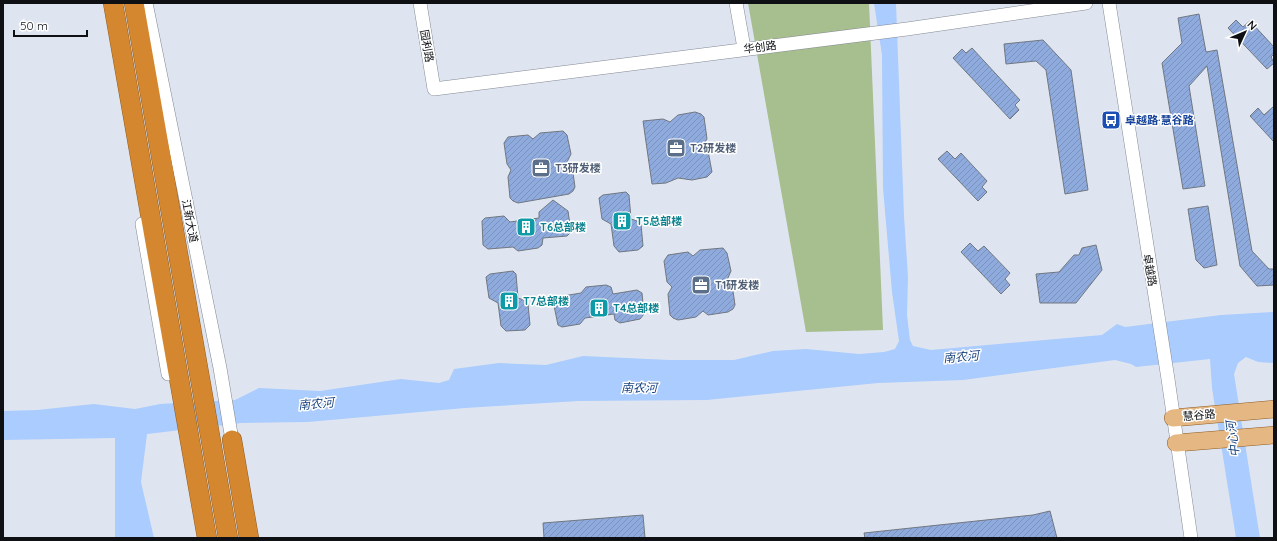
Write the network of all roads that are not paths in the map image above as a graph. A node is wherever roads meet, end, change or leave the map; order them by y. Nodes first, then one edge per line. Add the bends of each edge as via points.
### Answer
1 (104, 3) edge
2 (113, 3) edge
3 (134, 3) edge
4 (146, 3) edge
5 (420, 3) edge
6 (736, 3) edge
7 (1086, 3) edge
8 (1109, 3) edge
9 (744, 48) junction
10 (434, 89) joint
11 (168, 374) joint
12 (1274, 409) edge
13 (1172, 418) junction
14 (1274, 435) edge
15 (210, 438) junction
16 (232, 440) joint
17 (185, 442) junction
18 (1176, 443) junction
19 (196, 538) edge
20 (207, 538) edge
21 (228, 538) edge
22 (239, 538) edge
23 (249, 538) edge
24 (1191, 538) edge

1 - 11 street
2 - 17 highway
3 - 15 highway, 江新大道
4 - 16 street, 江新大道 via 220,368
5 - 10 street, 园利路
6 - 9 street
7 - 9 street, 华创路 via 907,29
8 - 13 street, 卓越路
9 - 10 street, 华创路
11 - 17 highway
12 - 13 main road, 慧谷路
13 - 18 street, 卓越路
14 - 18 main road
15 - 21 highway
15 - 22 highway
16 - 23 highway
17 - 19 highway
17 - 20 highway
18 - 24 street, 卓越路

